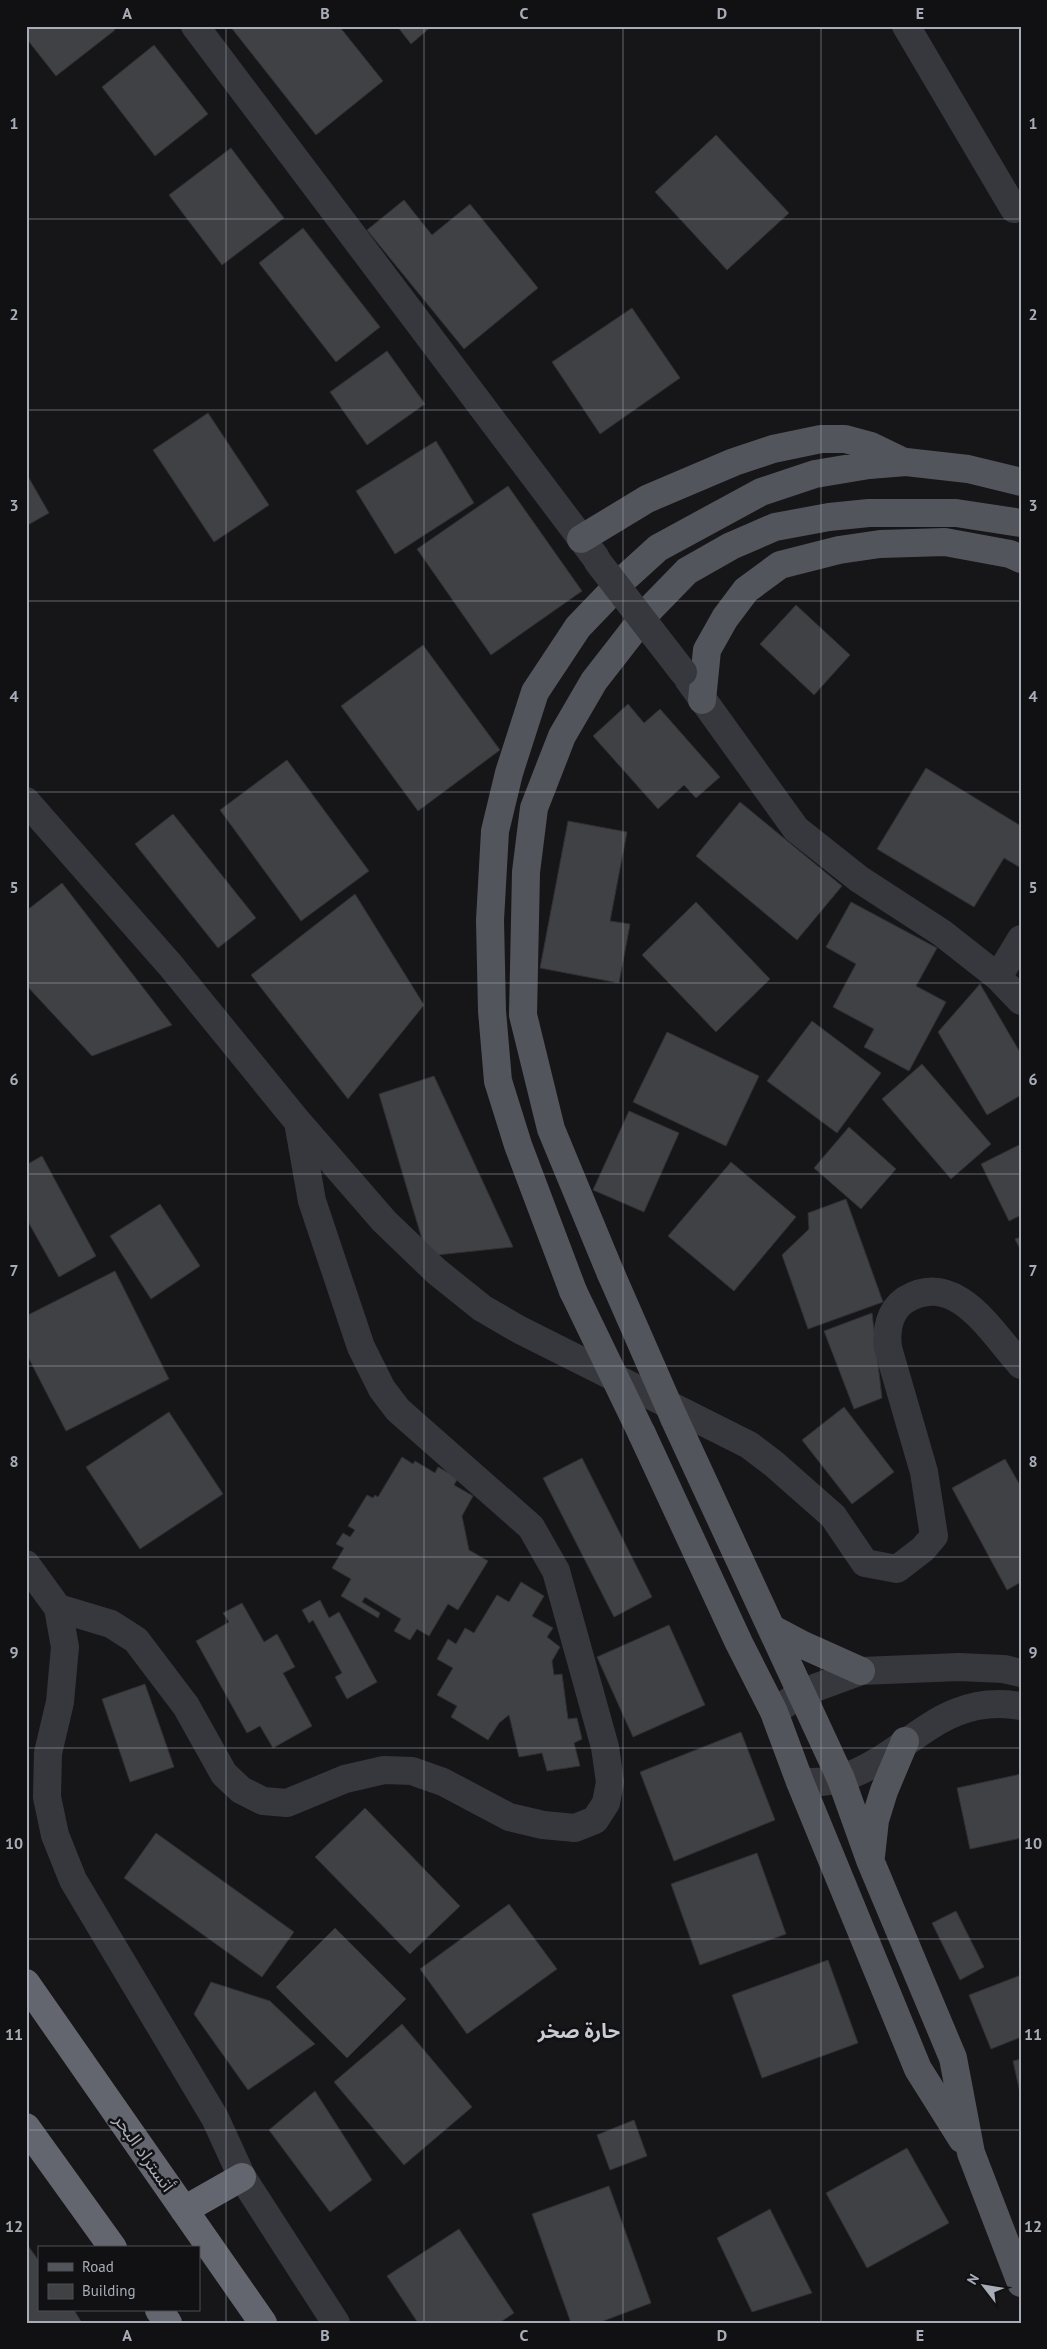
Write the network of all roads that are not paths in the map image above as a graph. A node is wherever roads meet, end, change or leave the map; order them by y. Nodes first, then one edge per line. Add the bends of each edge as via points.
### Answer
1 (195, 26) edge
2 (906, 26) edge
3 (1014, 209) dead end
4 (906, 462) junction
5 (1021, 482) edge
6 (1021, 523) edge
7 (581, 539) junction
8 (1021, 558) edge
9 (702, 700) junction
10 (26, 801) edge
11 (1021, 939) edge
12 (998, 977) junction
13 (1021, 1001) edge
14 (298, 1122) junction
15 (1021, 1364) edge
16 (26, 1564) edge
17 (58, 1608) junction
18 (772, 1628) junction
19 (861, 1671) junction
20 (1021, 1673) edge
21 (801, 1693) junction
22 (1021, 1706) edge
23 (774, 1712) junction
24 (905, 1741) junction
25 (841, 1779) junction
26 (800, 1782) junction
27 (870, 1860) junction
28 (26, 1983) edge
29 (26, 2127) edge
30 (971, 2153) junction
31 (242, 2177) junction
32 (184, 2210) junction
33 (113, 2246) edge
34 (1021, 2282) edge
35 (160, 2312) edge
36 (168, 2323) edge
37 (262, 2323) edge
38 (336, 2323) edge

1 - 7 street
2 - 3 street
4 - 5 main road via 968,469
4 - 7 main road via 871,446 845,439 821,439 773,449 734,462 647,500
4 - 23 main road, bridge via 815,474 761,492 658,548 578,627 535,692 509,773 496,831 490,920 491,1002 498,1081 518,1146 573,1291
6 - 18 main road, bridge via 956,513 869,513 829,517 775,526 687,571 650,608 594,681 562,736 534,808 526,872 524,1015 551,1129 674,1418
7 - 9 street, bridge
8 - 9 main road via 945,542 880,544 839,550 780,565 746,590 725,618 707,650
9 - 12 street via 796,829 860,879 942,933
10 - 14 street via 171,966
11 - 12 street
12 - 13 street
14 - 15 street via 384,1221 436,1271 482,1308 749,1445 834,1516 865,1562 897,1569 924,1550 934,1536 924,1472 888,1348 886,1332 902,1303 916,1294 932,1291 948,1294 976,1313
14 - 17 street via 312,1201 361,1347 382,1389 398,1410 531,1527 556,1571 605,1747 610,1782 606,1803 595,1820 575,1828 543,1825 509,1817 443,1782 412,1771 384,1770 345,1779 287,1803 263,1801 241,1790 224,1774 186,1706 136,1640 111,1624
16 - 17 street
17 - 31 street via 65,1647 60,1702 47,1762 47,1797 55,1835 73,1880 215,2118
18 - 19 main road via 803,1646
18 - 21 main road
19 - 20 street via 959,1666
19 - 21 street
21 - 23 street
21 - 25 main road
22 - 24 street via 1001,1703 975,1707 942,1718
23 - 26 main road
24 - 25 street via 865,1769
24 - 27 main road via 875,1820
25 - 26 street
25 - 27 main road
26 - 30 main road via 918,2068
27 - 30 main road via 953,2058
28 - 32 highway, أتستراد البحر
29 - 33 highway
30 - 34 main road
31 - 32 highway
31 - 38 street
32 - 37 highway, أتستراد البحر
35 - 36 highway

